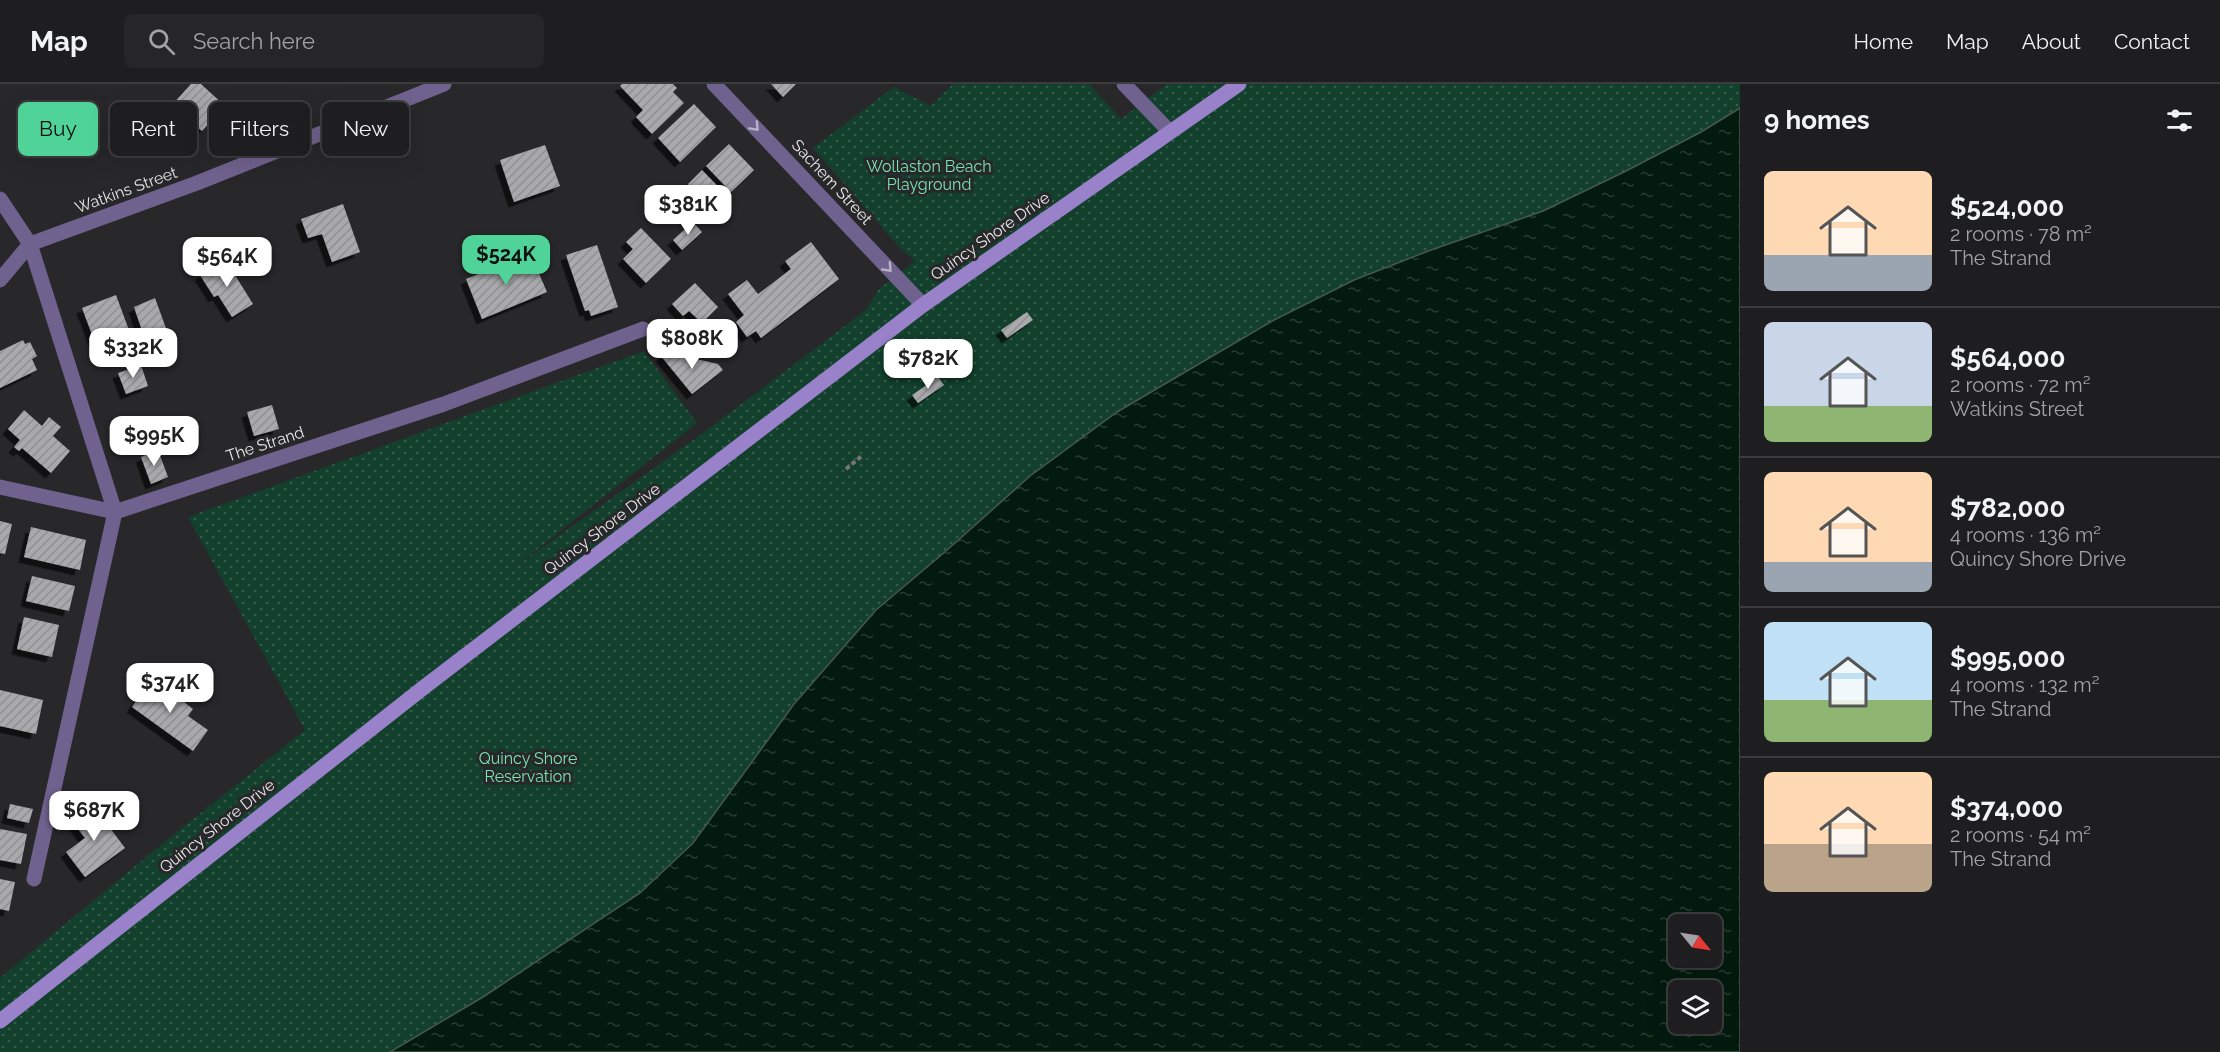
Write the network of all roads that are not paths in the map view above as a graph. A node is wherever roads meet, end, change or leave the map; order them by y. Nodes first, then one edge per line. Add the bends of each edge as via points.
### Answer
1 (444, 84) edge
2 (714, 84) edge
3 (1124, 84) edge
4 (1239, 84) edge
5 (1169, 131) junction
6 (0, 199) edge
7 (30, 244) junction
8 (0, 280) edge
9 (923, 305) junction
10 (643, 329) dead end
11 (0, 487) edge
12 (115, 512) junction
13 (34, 879) dead end
14 (0, 1021) edge

1 - 7 street, Watkins Street via 197,183
2 -> 9 street, Sachem Street
3 - 5 street
4 - 5 main road, Quincy Shore Drive
5 - 9 main road, Quincy Shore Drive
6 - 7 street
7 - 8 street
7 - 12 street
9 - 14 main road, Quincy Shore Drive via 423,688
10 - 12 street, The Strand via 444,404
11 - 12 street
12 - 13 street

